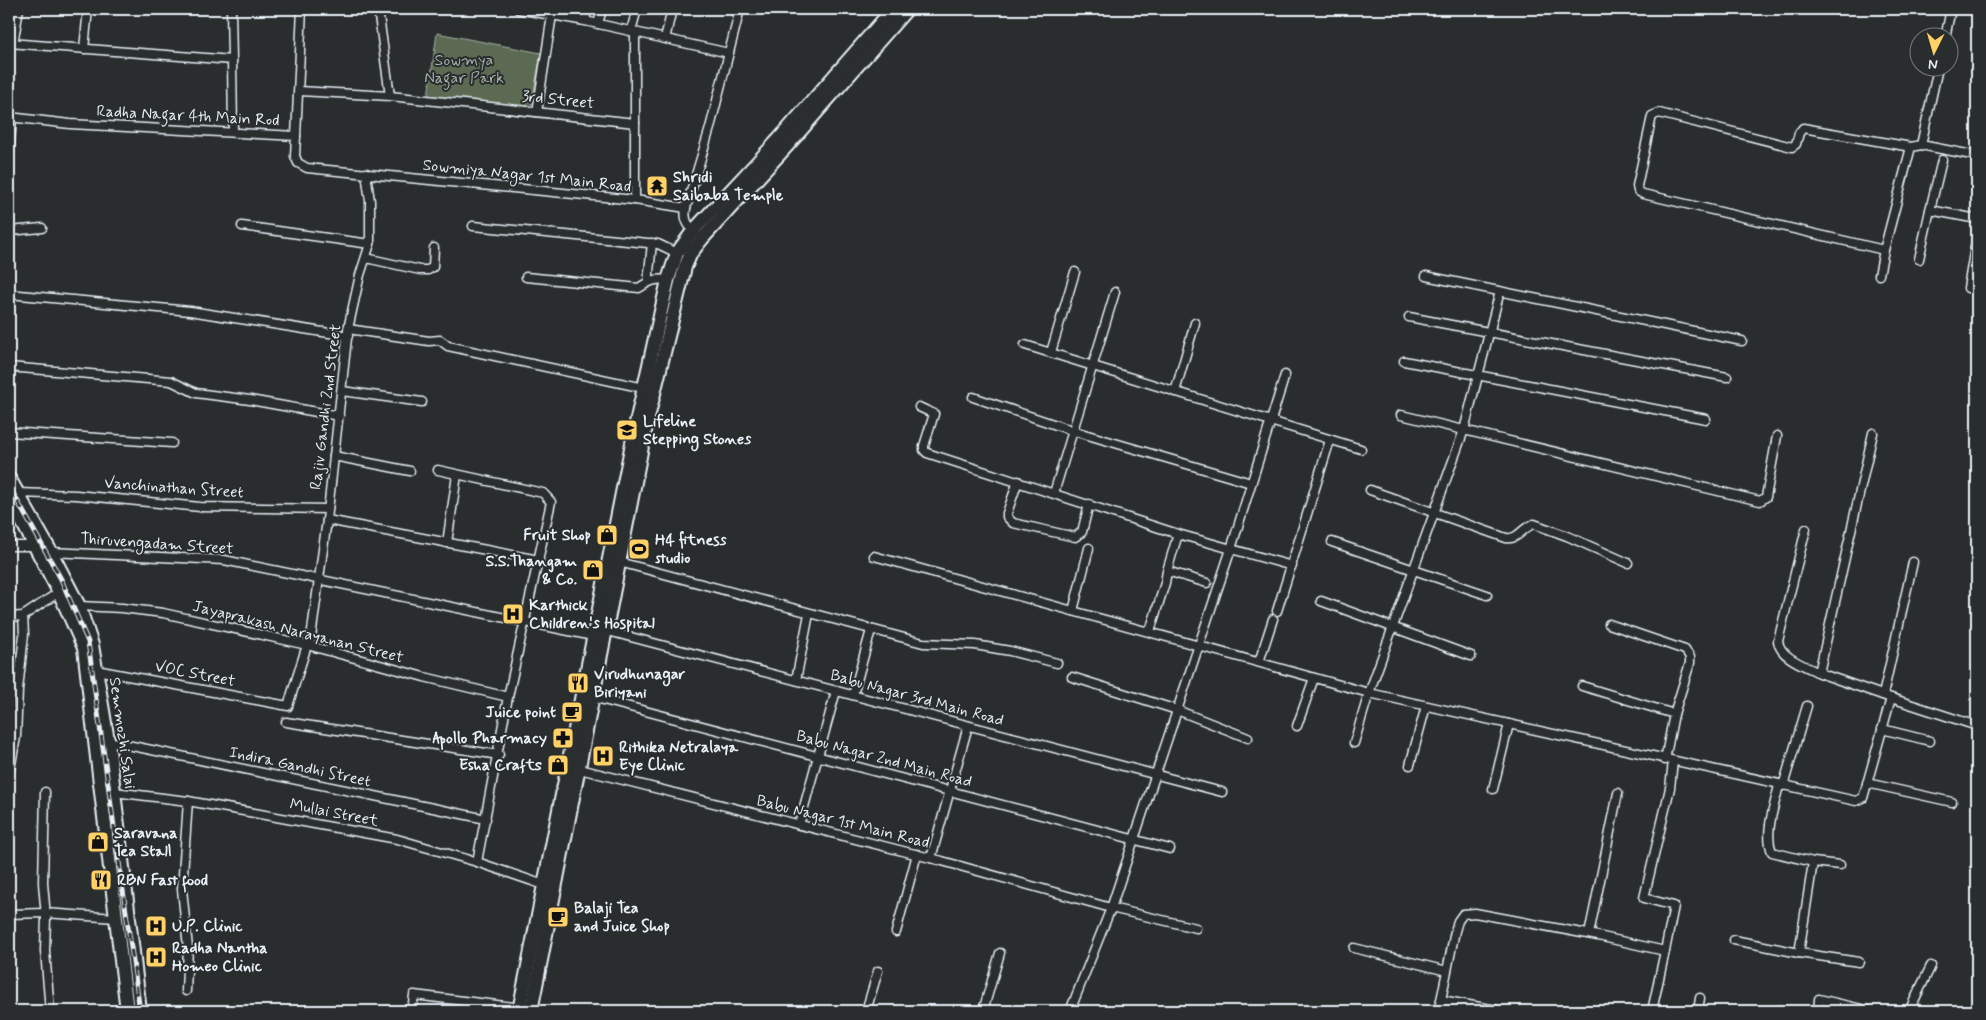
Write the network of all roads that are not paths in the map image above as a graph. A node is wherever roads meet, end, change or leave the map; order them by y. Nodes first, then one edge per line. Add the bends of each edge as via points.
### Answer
1 (19, 9) edge
2 (88, 9) edge
3 (231, 9) edge
4 (302, 9) edge
5 (378, 9) edge
6 (518, 9) edge
7 (569, 9) edge
8 (587, 9) edge
9 (602, 9) edge
10 (637, 9) edge
11 (672, 9) edge
12 (740, 9) edge
13 (893, 9) edge
14 (907, 9) edge
15 (1951, 9) edge
16 (552, 15) junction
17 (568, 18) junction
18 (585, 21) junction
19 (598, 24) junction
20 (1947, 28) edge
21 (633, 32) junction
22 (665, 39) junction
23 (11, 43) edge
24 (84, 49) junction
25 (728, 53) junction
26 (232, 60) junction
27 (1936, 78) edge
28 (299, 91) junction
29 (390, 96) junction
30 (538, 112) junction
31 (10, 117) edge
32 (636, 122) junction
33 (233, 132) junction
34 (296, 136) junction
35 (1922, 145) junction
36 (1911, 147) junction
37 (9, 156) edge
38 (1977, 156) edge
39 (1942, 160) dead end
40 (366, 173) junction
41 (635, 200) junction
42 (686, 208) junction
43 (1930, 210) junction
44 (1977, 219) edge
45 (242, 226) dead end
46 (473, 226) dead end
47 (42, 228) dead end
48 (9, 231) edge
49 (698, 235) junction
50 (1977, 236) edge
51 (652, 243) junction
52 (370, 244) junction
53 (434, 248) dead end
54 (1884, 250) junction
55 (677, 253) junction
56 (366, 258) junction
57 (1919, 259) dead end
58 (1075, 272) dead end
59 (1879, 275) dead end
60 (1426, 276) dead end
61 (526, 277) dead end
62 (668, 280) junction
63 (648, 282) junction
64 (1968, 288) dead end
65 (1500, 291) junction
66 (1114, 292) dead end
67 (9, 294) edge
68 (1409, 317) dead end
69 (1195, 323) dead end
70 (1489, 331) junction
71 (348, 332) junction
72 (1742, 341) dead end
73 (1025, 344) dead end
74 (1051, 352) junction
75 (1404, 361) dead end
76 (1092, 366) junction
77 (9, 368) edge
78 (1285, 375) dead end
79 (1479, 376) junction
80 (1727, 377) dead end
81 (644, 388) junction
82 (342, 390) junction
83 (1175, 392) junction
84 (973, 397) dead end
85 (422, 402) dead end
86 (919, 407) dead end
87 (1401, 415) dead end
88 (339, 416) junction
89 (1706, 419) dead end
90 (1270, 422) junction
91 (641, 424) junction
92 (1464, 430) junction
93 (1074, 431) junction
94 (9, 432) edge
95 (1873, 433) dead end
96 (1776, 436) dead end
97 (1330, 440) junction
98 (172, 443) dead end
99 (1361, 449) dead end
100 (334, 456) junction
101 (438, 470) dead end
102 (410, 471) dead end
103 (457, 475) junction
104 (9, 478) edge
105 (1018, 481) junction
106 (1251, 483) junction
107 (1370, 490) dead end
108 (1054, 493) junction
109 (13, 495) edge
110 (1090, 504) junction
111 (328, 509) junction
112 (1434, 511) junction
113 (327, 520) junction
114 (1806, 529) dead end
115 (1178, 534) junction
116 (1332, 542) dead end
117 (447, 543) junction
118 (9, 546) edge
119 (35, 546) junction
120 (1090, 548) dead end
121 (1231, 549) junction
122 (51, 552) junction
123 (874, 556) dead end
124 (539, 560) junction
125 (619, 562) junction
126 (1913, 562) dead end
127 (1628, 563) dead end
128 (1292, 566) junction
129 (1413, 569) junction
130 (1167, 570) junction
131 (319, 580) junction
132 (1207, 583) dead end
133 (64, 589) junction
134 (1488, 595) dead end
135 (1320, 602) dead end
136 (79, 606) junction
137 (1073, 610) junction
138 (1277, 611) dead end
139 (810, 614) junction
140 (23, 616) junction
141 (9, 618) edge
142 (1273, 619) dead end
143 (525, 622) junction
144 (1609, 624) dead end
145 (1393, 627) junction
146 (872, 630) junction
147 (1150, 631) junction
148 (598, 632) junction
149 (308, 645) junction
150 (1198, 645) junction
151 (1471, 656) dead end
152 (1259, 662) junction
153 (1057, 663) dead end
154 (96, 670) junction
155 (1819, 673) junction
156 (1072, 677) dead end
157 (1314, 678) junction
158 (796, 680) junction
159 (1582, 686) dead end
160 (9, 689) edge
161 (18, 690) junction
162 (836, 691) junction
163 (1369, 693) junction
164 (852, 695) junction
165 (508, 697) junction
166 (592, 697) junction
167 (1887, 697) junction
168 (288, 706) joint
169 (1426, 706) junction
170 (1807, 706) dead end
171 (1177, 710) junction
172 (1674, 714) junction
173 (286, 722) dead end
174 (1509, 724) junction
175 (968, 726) junction
176 (1297, 726) dead end
177 (1977, 726) edge
178 (1882, 729) junction
179 (1248, 738) dead end
180 (108, 741) junction
181 (1930, 741) dead end
182 (1354, 743) dead end
183 (817, 755) junction
184 (498, 756) junction
185 (1669, 761) junction
186 (1410, 765) dead end
187 (573, 768) junction
188 (9, 775) edge
189 (1155, 775) junction
190 (1867, 783) junction
191 (1781, 785) junction
192 (1493, 789) dead end
193 (45, 792) dead end
194 (114, 792) junction
195 (949, 792) junction
196 (1222, 792) dead end
197 (1618, 792) dead end
198 (188, 801) junction
199 (1952, 802) dead end
200 (486, 819) junction
201 (800, 825) junction
202 (1134, 840) junction
203 (1170, 849) dead end
204 (917, 854) junction
205 (931, 858) junction
206 (477, 862) junction
207 (1813, 862) junction
208 (1840, 865) dead end
209 (544, 885) junction
210 (1111, 908) junction
211 (46, 913) junction
212 (9, 914) edge
213 (116, 918) junction
214 (1196, 928) dead end
215 (896, 932) dead end
216 (1589, 934) junction
217 (1734, 940) dead end
218 (1354, 948) dead end
219 (1665, 951) junction
220 (1000, 953) dead end
221 (1799, 953) junction
222 (1859, 962) dead end
223 (1930, 966) dead end
224 (1447, 970) junction
225 (878, 971) dead end
226 (186, 991) dead end
227 (1700, 998) dead end
228 (1441, 1000) junction
229 (525, 1010) edge
230 (50, 1011) edge
231 (127, 1011) edge
232 (140, 1011) edge
233 (412, 1011) edge
234 (866, 1011) edge
235 (983, 1011) edge
236 (1070, 1011) edge
237 (1438, 1011) edge
238 (1502, 1011) edge
239 (1652, 1011) edge
240 (1698, 1011) edge
241 (1818, 1011) edge
242 (1870, 1011) edge
243 (1910, 1011) edge

1 - 23 street
2 - 24 street
3 - 26 street
4 - 28 street
5 - 29 street
6 - 16 street
7 - 17 street
8 - 18 street
9 - 19 street
10 - 21 street
11 - 22 street
12 - 25 street
13 - 49 main road
14 - 49 main road via 787,146
15 - 20 street
16 - 17 street
16 - 30 street
17 - 18 street
18 - 19 street
19 - 21 street
21 - 22 street
21 - 32 street
22 - 25 street
23 - 24 street
24 - 26 street
25 - 42 street
26 - 33 street
27 - 35 street
28 - 29 street, 3rd Street
28 - 34 street
29 - 30 street, 3rd Street
30 - 32 street, 3rd Street
31 - 33 street, Radha Nagar 4th Main Rod via 70,124
31 - 37 street
32 - 41 street
33 - 34 street, Radha Nagar 4th Main Rod
34 - 40 street, Radha Nagar 4th Main Rod via 295,156 302,166
35 - 36 street
35 - 38 street
36 - 54 street
36 - 54 street via 1804,128 1792,146 1659,113 1652,116 1637,186 1643,194
39 - 43 street
40 - 41 street, Sowmiya Nagar 1st Main Road
40 - 52 street, Rajiv Gandhi 2nd Street
41 - 42 street, Sowmiya Nagar 1st Main Road
42 - 49 street via 686,224
43 - 44 street
43 - 57 street
45 - 52 street
46 - 51 street
47 - 48 street
49 - 55 main road
49 - 91 main road via 685,267
50 - 64 street
51 - 55 street
51 - 63 street
52 - 56 street, Rajiv Gandhi 2nd Street
53 - 56 street via 433,267 428,270
54 - 59 street
55 - 62 main road
56 - 71 street, Rajiv Gandhi 2nd Street
58 - 74 street
60 - 65 street
61 - 63 street via 639,288
62 - 63 street via 658,278
62 - 81 main road
65 - 70 street
65 - 72 street
66 - 76 street
67 - 71 street via 190,311
68 - 70 street
69 - 83 street
70 - 79 street
70 - 80 street
71 - 81 street via 440,340 448,346
71 - 82 street, Rajiv Gandhi 2nd Street
73 - 74 street
74 - 76 street
75 - 79 street
76 - 83 street
76 - 93 street
77 - 88 street via 171,381 196,393
78 - 90 street
79 - 89 street
79 - 92 street
81 - 91 main road
82 - 85 street
82 - 88 street, Rajiv Gandhi 2nd Street
83 - 90 street
84 - 93 street
86 - 105 street via 934,414 924,450
87 - 92 street
88 - 100 street, Rajiv Gandhi 2nd Street
90 - 97 street
90 - 106 street
91 - 125 main road
91 - 148 main road
92 - 96 street via 1760,501 1766,497
92 - 112 street
93 - 106 street
93 - 108 street
94 - 98 street
95 - 155 street
97 - 99 street
97 - 128 street
100 - 102 street
100 - 111 street, Rajiv Gandhi 2nd Street
101 - 103 street
103 - 117 street
103 - 124 street via 543,493 548,498 551,502
104 - 109 main road, Semmozhi Salai
105 - 108 street
105 - 110 street via 1007,513 1013,523 1075,537 1082,532
106 - 121 street
107 - 112 street
108 - 110 street
109 - 111 street, Vanchinathan Street via 76,495 200,507
109 - 119 main road, Semmozhi Salai
109 - 122 main road, Semmozhi Salai
110 - 115 street
111 - 113 street, Rajiv Gandhi 2nd Street
112 - 127 street via 1512,539 1534,524
112 - 129 street
113 - 117 street
113 - 131 street, Rajiv Gandhi 2nd Street
114 - 155 street via 1778,647 1789,657
115 - 121 street
115 - 130 street
116 - 129 street
117 - 124 street
118 - 119 street
119 - 133 main road, Semmozhi Salai
120 - 137 street
121 - 128 street
121 - 150 street
122 - 131 street, Thiruvengadam Street via 224,560
122 - 133 main road, Semmozhi Salai
123 - 137 street
124 - 143 street
125 - 139 street
125 - 148 main road
126 - 167 street
128 - 138 street
129 - 134 street
129 - 145 street
130 - 132 street
130 - 147 street
131 - 143 street, Thiruvengadam Street
131 - 149 street, Rajiv Gandhi 2nd Street
133 - 136 main road, Semmozhi Salai
133 - 140 street
133 - 213 main road, Semmozhi Salai via 84,648
135 - 145 street
136 - 149 street, Jayaprakash Narayanan Street via 163,613
136 - 154 main road, Semmozhi Salai via 92,645
137 - 147 street
139 - 146 street
139 - 158 street
140 - 141 street
140 - 161 street
142 - 152 street
143 - 148 street, Babu Nagar 3rd Main Road
143 - 165 street
144 - 172 street via 1685,650 1690,656
145 - 151 street
145 - 163 street
146 - 153 street via 923,643 975,645
146 - 164 street
147 - 150 street
148 - 158 street, Babu Nagar 3rd Main Road
148 - 166 main road
148 - 187 main road
149 - 165 street, Jayaprakash Narayanan Street
149 - 168 street, Rajiv Gandhi 2nd Street
150 - 152 street
150 - 171 street
152 - 157 street
154 - 168 street, VOC Street
154 - 180 main road, Semmozhi Salai
155 - 167 street
156 - 171 street
157 - 163 street
157 - 176 street
158 - 162 street, Babu Nagar 3rd Main Road
159 - 172 street
160 - 161 street
161 - 188 street via 16,737
162 - 164 street, Babu Nagar 3rd Main Road
162 - 183 street
163 - 169 street
163 - 182 street
164 - 175 street, Babu Nagar 3rd Main Road
165 - 184 street
166 - 183 street, Babu Nagar 2nd Main Road
166 - 187 main road
167 - 177 street
167 - 178 street
169 - 174 street
169 - 186 street
170 - 191 street
171 - 179 street
171 - 189 street
172 - 185 street
173 - 184 street
174 - 185 street
174 - 192 street
175 - 189 street, Babu Nagar 3rd Main Road
175 - 195 street
178 - 181 street
178 - 190 street
180 - 194 main road, Semmozhi Salai
180 - 200 street, Indira Gandhi Street
183 - 195 street, Babu Nagar 2nd Main Road
183 - 201 street
184 - 200 street
185 - 191 street
185 - 219 street via 1670,788 1644,898 1674,906
187 - 201 street, Babu Nagar 1st Main Road
187 - 209 main road
187 - 229 main road
189 - 196 street, Babu Nagar 3rd Main Road
189 - 202 street
190 - 191 street via 1863,798 1856,801
190 - 199 street
191 - 207 street via 1770,831 1772,852
193 - 211 street via 43,883
194 - 198 street, Mullai Street
194 - 232 main road, Semmozhi Salai
195 - 202 street, Babu Nagar 2nd Main Road
195 - 205 street
197 - 216 street
198 - 206 street, Mullai Street via 397,839
198 - 226 street via 182,889 188,948
200 - 206 street
201 - 204 street, Babu Nagar 1st Main Road
202 - 203 street, Babu Nagar 2nd Main Road
202 - 210 street
204 - 205 street, Babu Nagar 1st Main Road
204 - 215 street
205 - 210 street, Babu Nagar 1st Main Road
206 - 209 street, Mullai Street
207 - 208 street
207 - 221 street
209 - 229 main road
210 - 214 street, Babu Nagar 1st Main Road
210 - 236 street
211 - 212 street
211 - 213 street
211 - 230 street via 44,951
213 - 231 main road, Semmozhi Salai
216 - 219 street
216 - 224 street via 1475,912 1463,914 1454,931
217 - 221 street
218 - 224 street
219 - 239 street
220 - 235 street
221 - 222 street
223 - 243 street
224 - 228 street
225 - 234 street
227 - 240 street
228 - 237 street
228 - 238 street
229 - 233 street via 414,995
241 - 242 street via 1819,999

